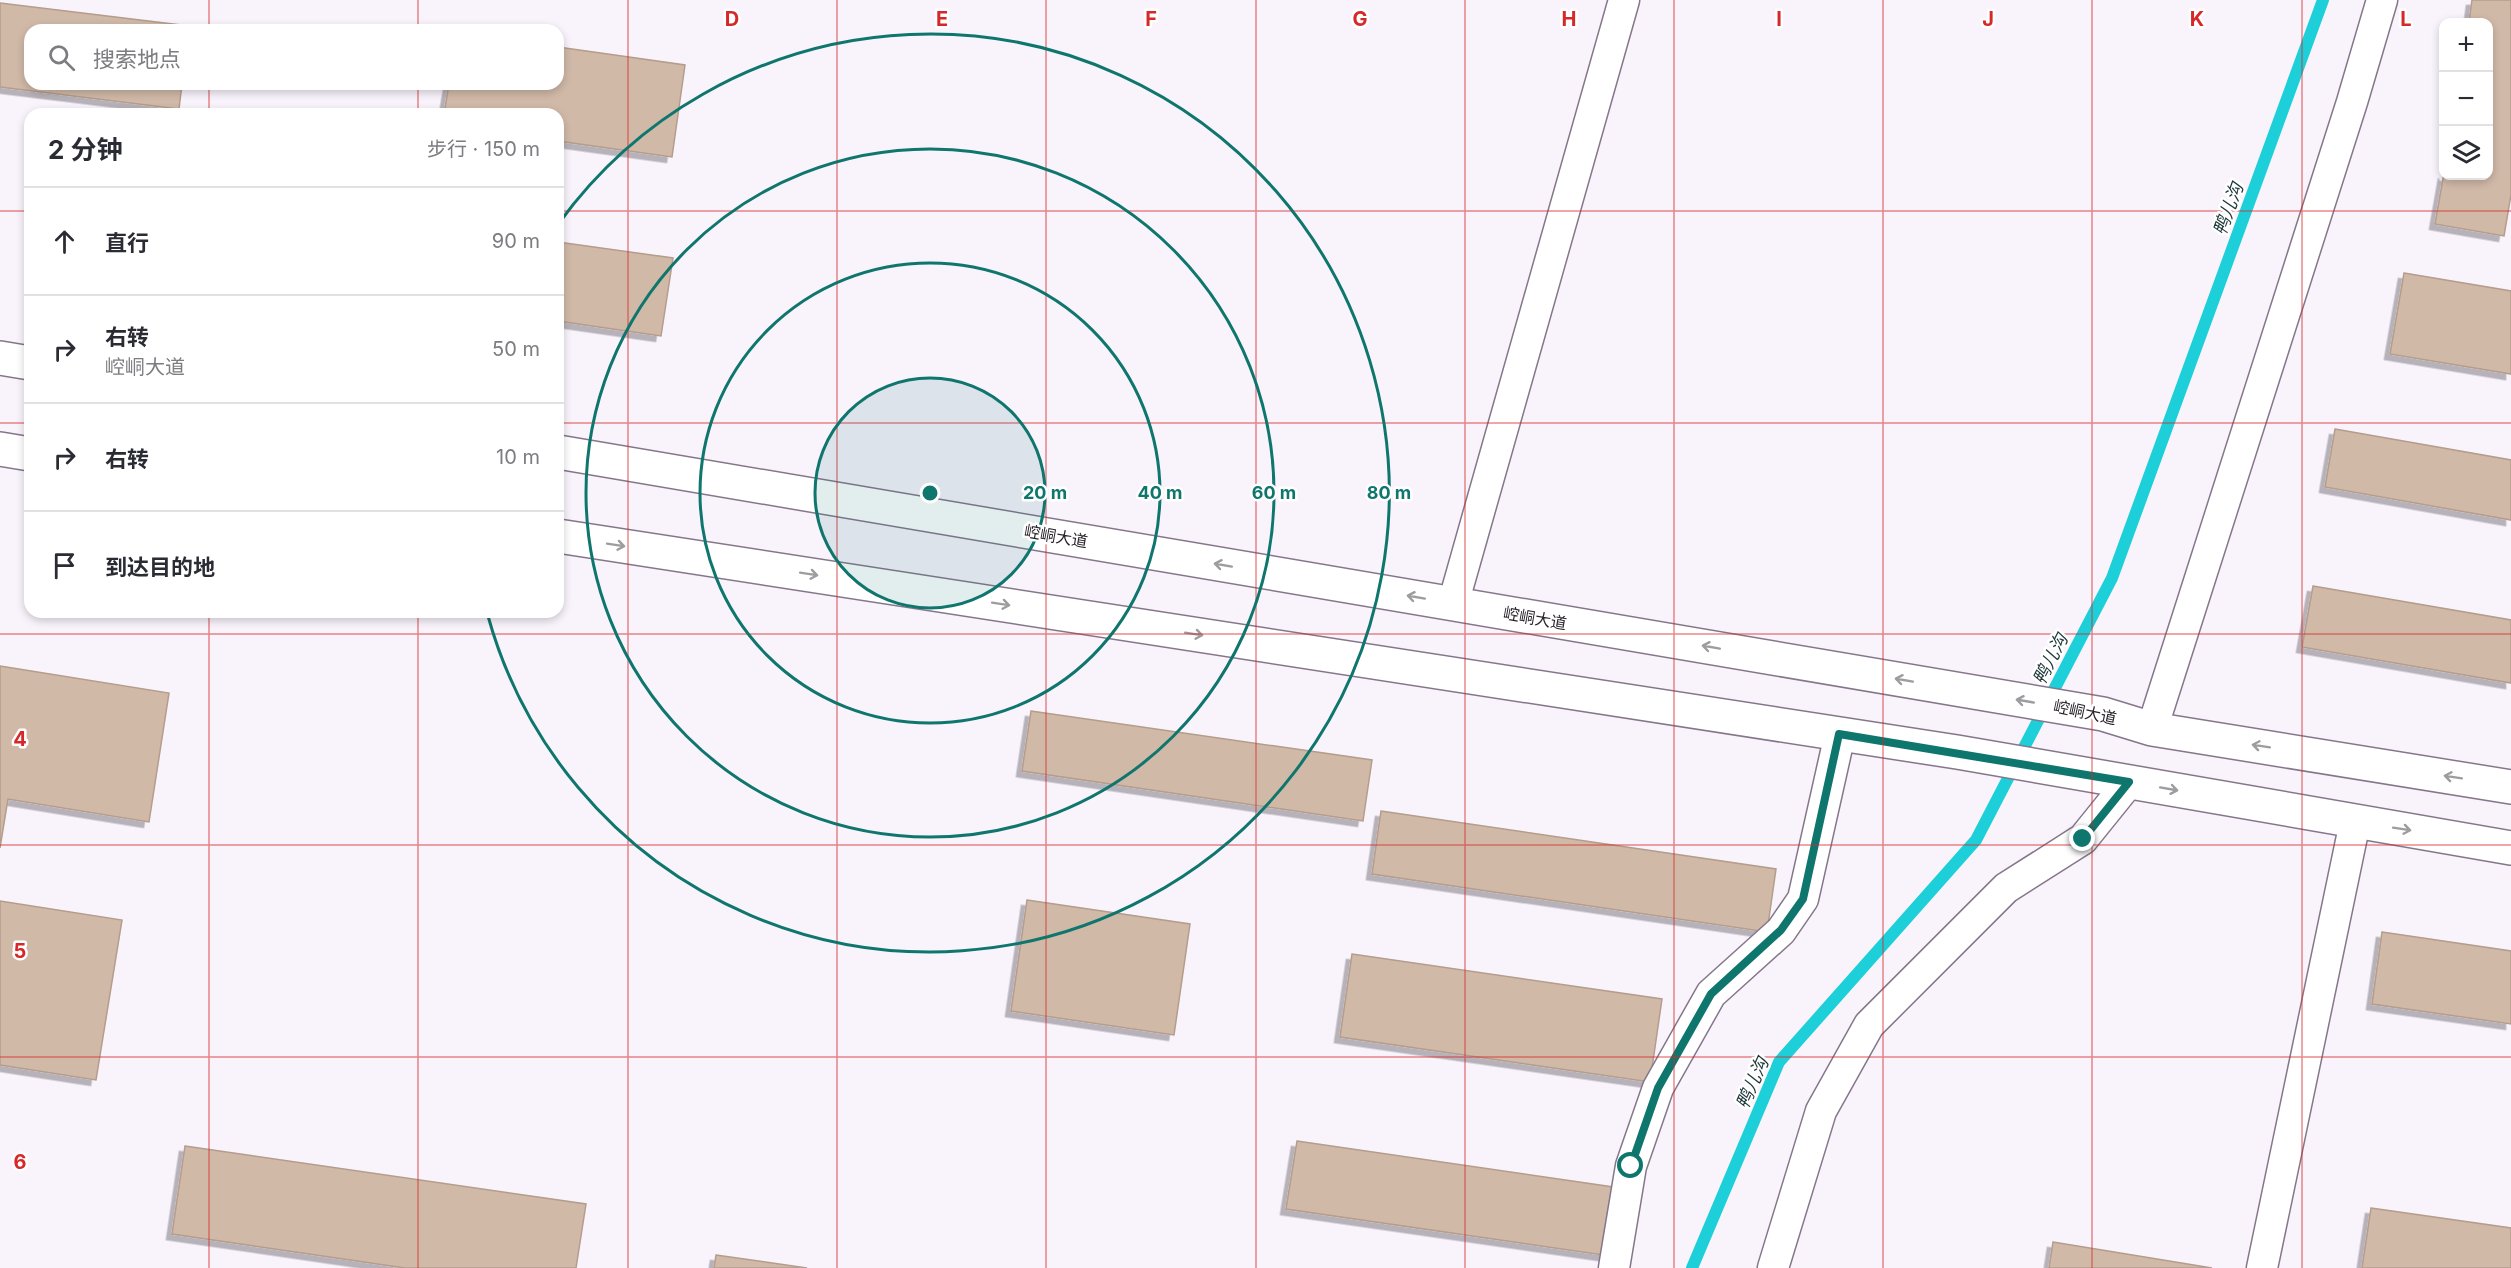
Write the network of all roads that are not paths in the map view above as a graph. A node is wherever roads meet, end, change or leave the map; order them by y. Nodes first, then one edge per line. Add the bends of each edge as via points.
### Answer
1 (1624, 0) edge
2 (2382, 0) edge
3 (0, 358) edge
4 (24, 362) edge
5 (0, 449) edge
6 (24, 453) edge
7 (564, 453) edge
8 (564, 537) edge
9 (1453, 604) junction
10 (2152, 729) junction
11 (1839, 734) junction
12 (2129, 782) junction
13 (2511, 787) edge
14 (2355, 822) junction
15 (2511, 848) edge
16 (1614, 1268) edge
17 (1773, 1268) edge
18 (2262, 1268) edge

1 - 9 street
2 - 10 street
3 - 4 main road
5 - 6 main road
9 -> 7 main road, 崆峒大道
8 -> 11 main road
10 -> 9 main road, 崆峒大道 via 2103,714
13 -> 10 main road, 崆峒大道
11 - 12 main road
11 - 16 street via 1803,899 1781,930 1711,994 1658,1088 1631,1166
12 -> 14 main road
12 - 17 street via 2083,839 2006,888 1869,1025 1821,1111
14 -> 15 main road
14 - 18 street

